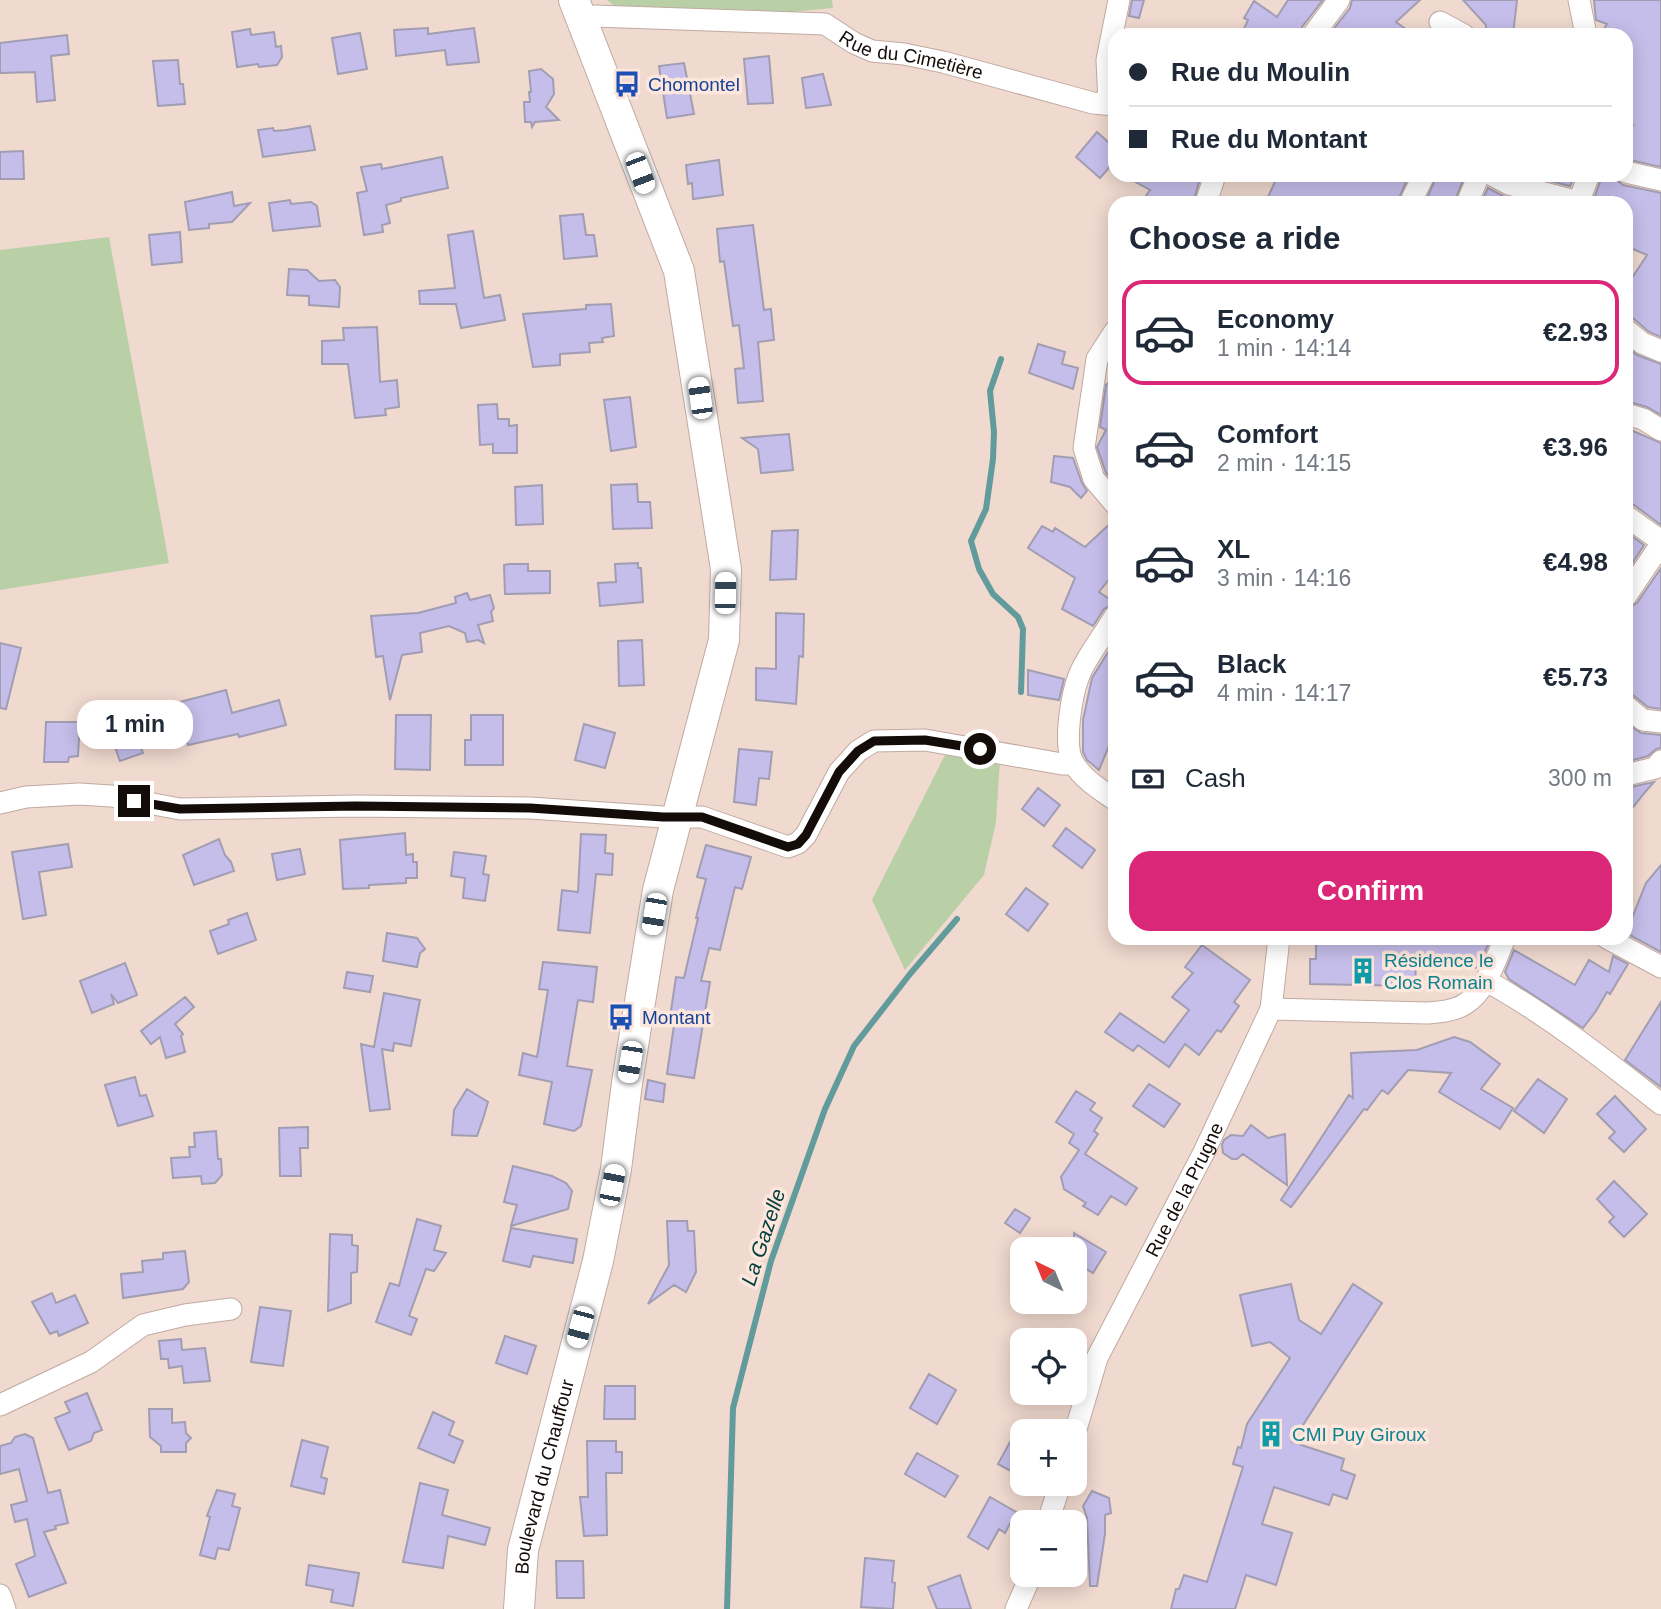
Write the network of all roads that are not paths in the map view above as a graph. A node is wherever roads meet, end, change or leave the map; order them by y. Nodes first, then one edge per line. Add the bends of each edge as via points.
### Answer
1 (1119, 0) edge
2 (1339, 0) edge
3 (1579, 0) edge
4 (578, 9) edge
5 (1440, 22) dead end
6 (1113, 28) edge
7 (1318, 28) edge
8 (1451, 28) edge
9 (1585, 28) edge
10 (1108, 105) edge
11 (1633, 174) edge
12 (1661, 180) edge
13 (1505, 182) edge
14 (1555, 196) edge
15 (1633, 339) edge
16 (1108, 342) edge
17 (1661, 351) edge
18 (1633, 416) edge
19 (1661, 430) edge
20 (1108, 496) edge
21 (1633, 521) edge
22 (1658, 539) edge
23 (1633, 584) edge
24 (1108, 627) edge
25 (1633, 712) edge
26 (1661, 722) edge
27 (1661, 761) edge
28 (1073, 764) junction
29 (1633, 773) edge
30 (1108, 795) edge
31 (0, 803) edge
32 (677, 817) junction
33 (1278, 945) edge
34 (1502, 945) edge
35 (1620, 945) edge
36 (1661, 967) edge
37 (1487, 981) junction
38 (1272, 1009) junction
39 (1661, 1104) edge
40 (231, 1308) dead end
41 (0, 1405) edge
42 (1079, 1419) edge
43 (1026, 1587) edge
44 (0, 1595) edge
45 (5, 1609) edge
46 (519, 1609) edge
47 (1016, 1609) edge

1 - 6 street
2 - 7 street
3 - 9 street
4 - 10 street, Rue du Cimetière via 595,16 825,24 872,51 943,62
4 - 32 main road, Boulevard du Chauffour via 679,271 726,569 724,640
5 - 8 street
11 - 12 street
13 - 14 street
15 - 17 street
16 - 20 street via 1097,359 1084,449 1094,479
18 - 19 street
21 - 22 street
22 - 23 street
24 - 28 street via 1080,673 1069,738
25 - 26 street via 1643,720
27 - 29 street via 1655,768
28 - 30 street
28 - 32 street via 925,740 874,741 839,772 798,844 788,847 702,817
31 - 32 street via 79,794 180,809 530,808
32 - 46 main road, Boulevard du Chauffour via 657,890 598,1261 523,1550
33 - 38 street, Rue de la Prugne
34 - 37 street
35 - 36 street
37 - 38 street via 1466,1004 1427,1013
37 - 39 street via 1578,1039
38 - 42 street, Rue de la Prugne via 1097,1358
40 - 41 street via 143,1325 91,1362
43 - 47 street
44 - 45 street

